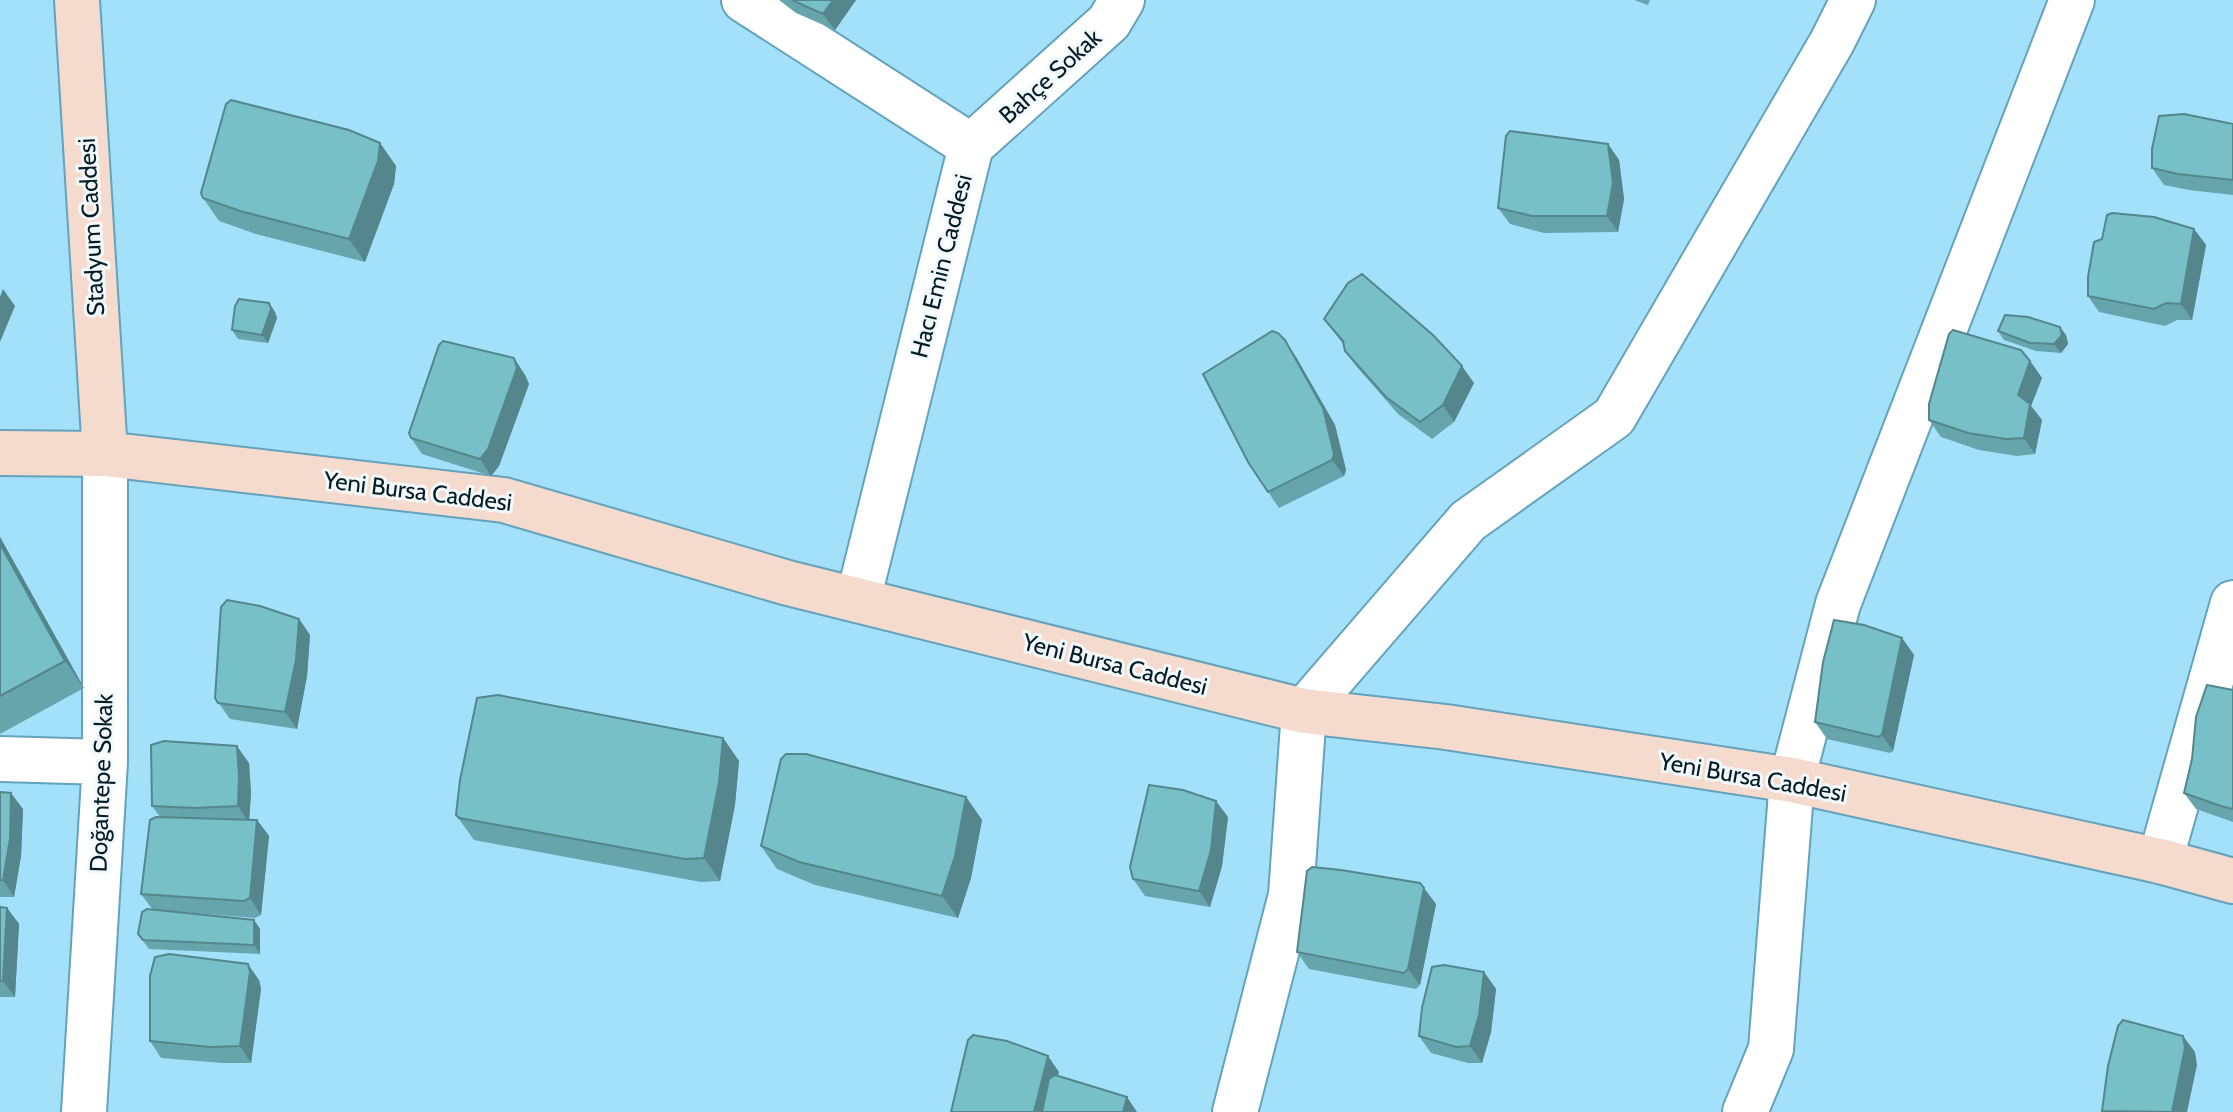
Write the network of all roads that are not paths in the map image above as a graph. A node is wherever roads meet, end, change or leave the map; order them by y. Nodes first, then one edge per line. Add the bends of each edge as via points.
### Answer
1 (77, 0) edge
2 (744, 0) edge
3 (1122, 0) edge
4 (1853, 0) edge
5 (2072, 0) edge
6 (971, 146) junction
7 (0, 453) edge
8 (105, 454) junction
9 (858, 600) junction
10 (2233, 603) edge
11 (1304, 711) junction
12 (0, 759) edge
13 (105, 762) junction
14 (1792, 780) junction
15 (2160, 861) junction
16 (2233, 881) edge
17 (84, 1112) edge
18 (1235, 1112) edge
19 (1745, 1112) edge

1 - 8 main road, Stadyum Caddesi
2 - 6 street, Hacı Emin Caddesi
3 - 6 street, Bahçe Sokak via 1109,22
4 - 11 street via 1614,417 1468,521
5 - 14 street via 1838,604
6 - 9 street, Hacı Emin Caddesi
7 - 8 main road, Yeni Bursa Caddesi
8 - 9 main road, Yeni Bursa Caddesi via 504,500
8 - 13 street, Doğantepe Sokak
9 - 11 main road, Yeni Bursa Caddesi
10 - 15 street
11 - 14 main road, Yeni Bursa Caddesi via 1446,727
11 - 18 street via 1291,895
12 - 13 street
13 - 17 street, Doğantepe Sokak
14 - 15 main road, Yeni Bursa Caddesi
14 - 19 street via 1771,1049
15 - 16 main road, Yeni Bursa Caddesi

